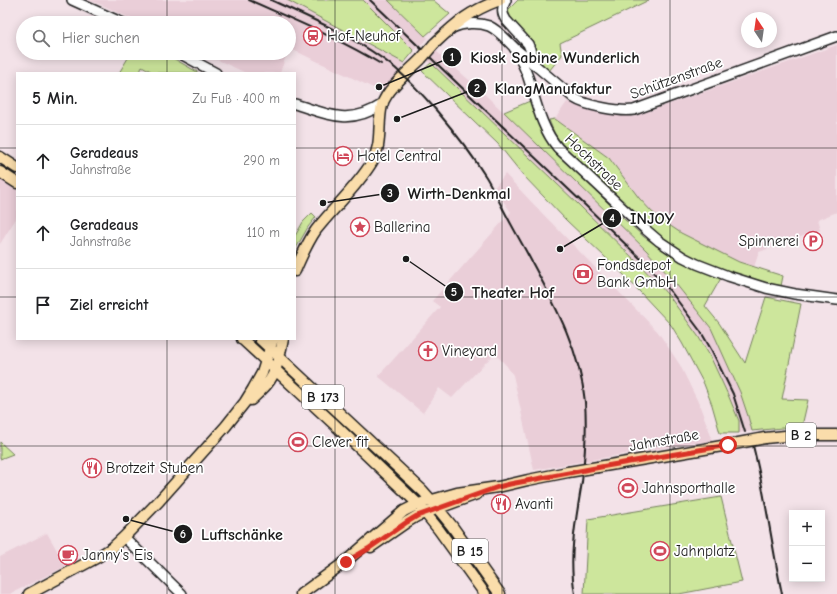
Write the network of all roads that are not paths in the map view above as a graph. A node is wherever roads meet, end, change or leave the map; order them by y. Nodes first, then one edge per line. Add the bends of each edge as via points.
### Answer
1 (72, 0) edge
2 (500, 0) edge
3 (506, 0) edge
4 (107, 16) edge
5 (449, 29) junction
6 (837, 36) edge
7 (513, 46) junction
8 (192, 60) edge
9 (533, 64) junction
10 (214, 72) edge
11 (296, 104) edge
12 (383, 104) junction
13 (0, 157) edge
14 (16, 167) edge
15 (0, 172) edge
16 (16, 182) edge
17 (296, 271) edge
18 (837, 300) edge
19 (243, 340) edge
20 (262, 340) edge
21 (284, 340) edge
22 (272, 344) edge
23 (280, 357) junction
24 (266, 361) junction
25 (275, 369) junction
26 (226, 426) junction
27 (837, 435) edge
28 (498, 487) junction
29 (431, 500) junction
30 (418, 504) junction
31 (438, 508) junction
32 (425, 512) junction
33 (124, 536) junction
34 (346, 562) junction
35 (29, 594) edge
36 (182, 594) edge
37 (301, 594) edge
38 (485, 594) edge
39 (500, 594) edge

1 - 4 street
2 - 5 main road via 479,8
3 - 9 street via 502,9 503,16 528,44
5 - 7 street, Schützenstraße via 462,25 489,26
5 - 12 main road, bridge via 394,86
6 - 9 street, Schützenstraße via 628,111 579,102
7 - 9 street, Schützenstraße
7 - 18 street, Hochstraße via 523,64 549,136 558,148 665,245 697,264 766,288
8 - 10 street
11 - 12 street via 344,117 366,113
12 - 17 main road via 380,113 379,142 370,165 317,230
13 - 14 main road
15 - 16 main road
19 - 24 main road, B 173
20 - 22 main road, B 173
21 - 23 main road
22 - 23 main road, B 173
22 - 24 main road
23 - 25 main road
23 - 29 main road, B 173
24 - 25 main road, B 173
24 - 26 main road via 253,389
25 - 26 main road via 268,383
25 - 30 main road, B 173
26 - 33 main road
27 - 28 main road, Jahnstraße / B 2, bridge via 765,438 568,472
28 - 29 main road, Jahnstraße / B 2
28 - 31 main road, Jahnstraße / B 2
29 - 30 main road, Jahnstraße
29 - 31 main road, B 15
30 - 32 main road, B 15
30 - 34 main road via 402,513
31 - 32 main road, Jahnstraße
31 - 39 main road, B 15
32 - 34 main road
32 - 38 main road, B 15
33 - 35 main road via 99,557
33 - 36 street
34 - 37 main road

